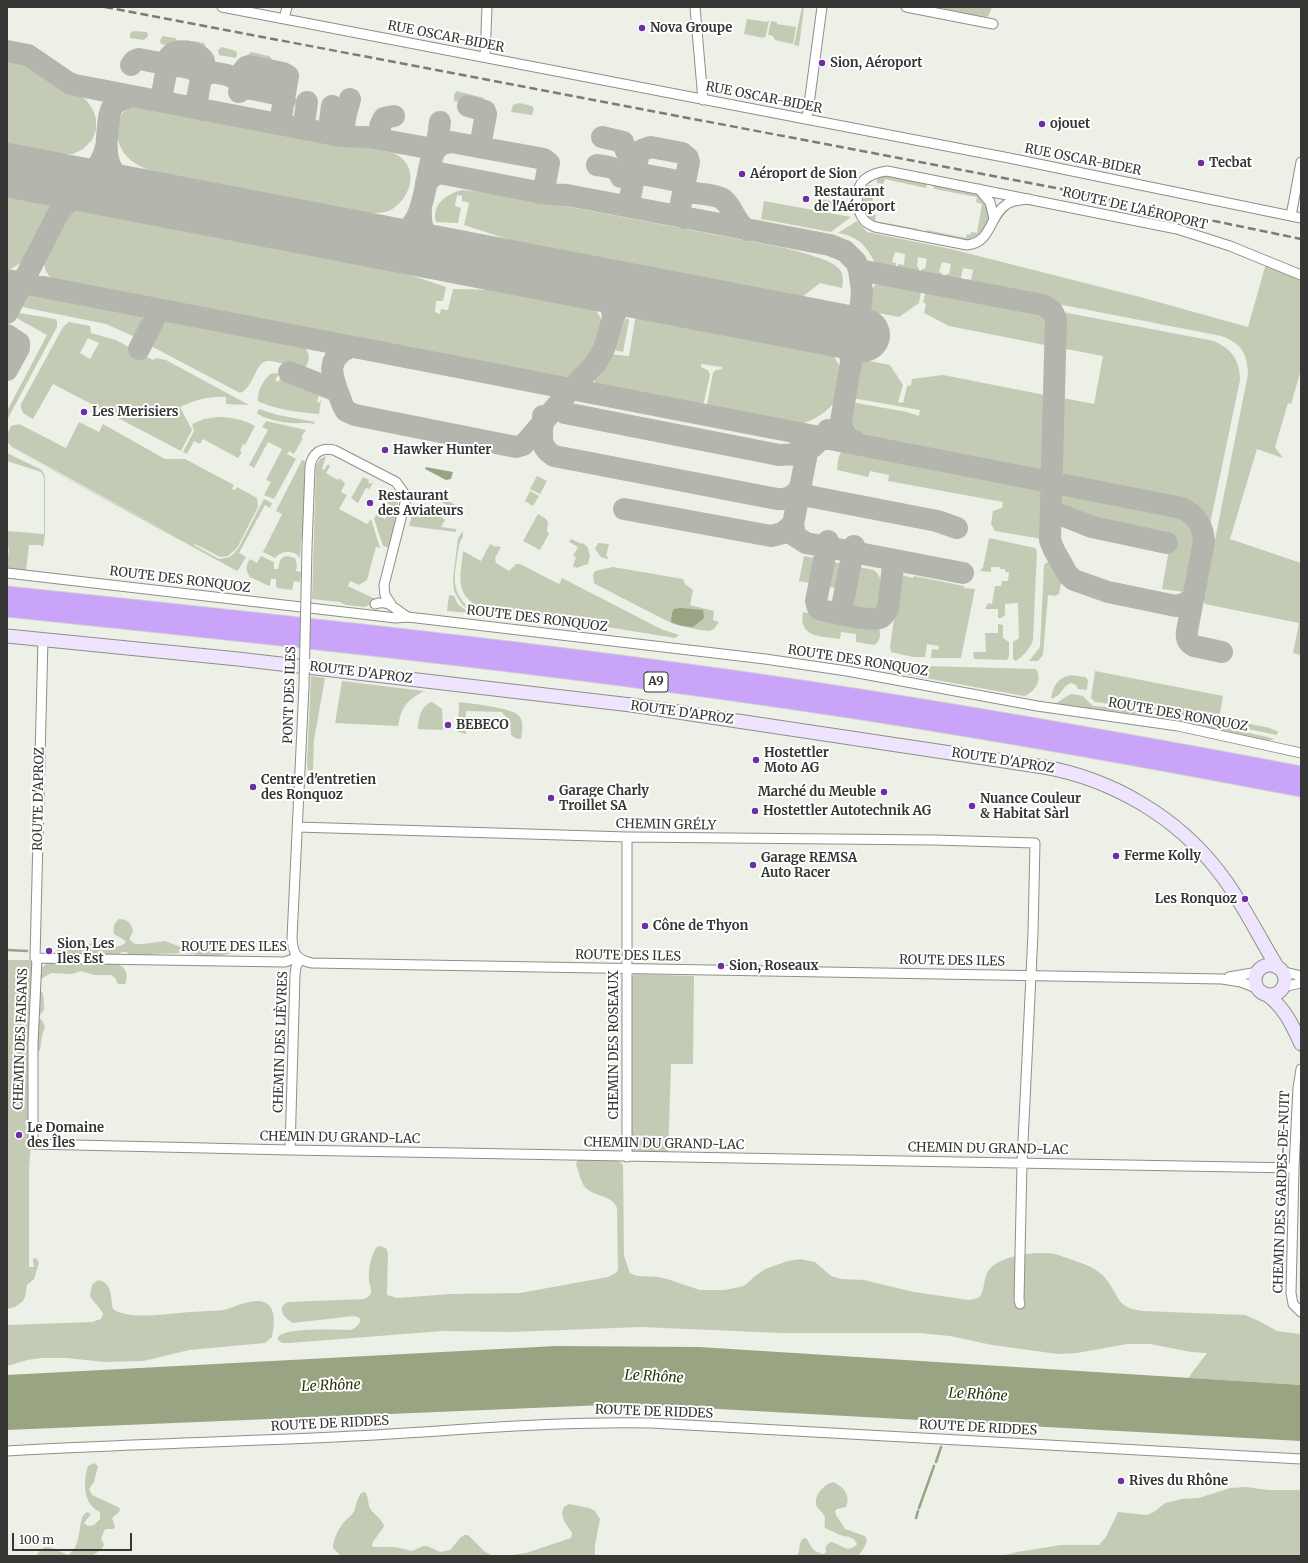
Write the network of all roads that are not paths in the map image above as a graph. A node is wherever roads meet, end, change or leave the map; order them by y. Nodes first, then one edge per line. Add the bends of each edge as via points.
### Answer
1 (222, 7) edge
2 (287, 7) edge
3 (487, 7) edge
4 (696, 7) edge
5 (822, 7) edge
6 (906, 7) edge
7 (284, 19) junction
8 (992, 24) dead end
9 (485, 57) junction
10 (703, 100) junction
11 (807, 119) junction
12 (1301, 162) edge
13 (979, 189) junction
14 (1029, 199) junction
15 (1291, 216) junction
16 (1301, 218) edge
17 (994, 219) junction
18 (1301, 275) edge
19 (7, 573) edge
20 (384, 589) junction
21 (7, 595) edge
22 (375, 604) junction
23 (391, 604) junction
24 (7, 608) edge
25 (350, 612) junction
26 (369, 615) junction
27 (408, 617) junction
28 (7, 636) edge
29 (43, 639) junction
30 (1301, 753) edge
31 (1301, 776) edge
32 (1301, 788) edge
33 (297, 827) junction
34 (628, 837) junction
35 (1255, 931) junction
36 (36, 958) junction
37 (299, 958) junction
38 (627, 968) junction
39 (1280, 969) junction
40 (1260, 970) junction
41 (1031, 975) junction
42 (1301, 976) edge
43 (1222, 978) junction
44 (1301, 982) edge
45 (1283, 987) junction
46 (1262, 991) junction
47 (1288, 1016) junction
48 (1301, 1044) edge
49 (1301, 1069) edge
50 (33, 1144) joint
51 (290, 1150) junction
52 (627, 1157) junction
53 (1022, 1163) junction
54 (1294, 1168) junction
55 (1020, 1304) dead end
56 (1301, 1312) edge
57 (7, 1451) edge
58 (1301, 1459) edge

1 - 7 street, RUE OSCAR-BIDER
2 - 7 street
3 - 9 street
4 - 10 street
5 - 11 street
6 - 8 street
7 - 9 street, RUE OSCAR-BIDER
9 - 10 street, RUE OSCAR-BIDER
10 - 11 street, RUE OSCAR-BIDER
11 - 15 street, RUE OSCAR-BIDER
12 - 15 street
13 - 14 street, ROUTE DE L'AÉROPORT
13 - 17 street via 990,202
13 - 17 street, ROUTE DE L'AÉROPORT via 887,171 876,173 864,180 857,201 864,220 875,227 961,244 971,244 980,240 987,234
14 - 17 street, ROUTE DE L'AÉROPORT via 1008,203
14 - 18 street, ROUTE DE L'AÉROPORT via 1177,229 1260,257
15 - 16 street, RUE OSCAR-BIDER
19 - 25 street, ROUTE DES RONQUOZ
20 - 22 street
20 - 23 street via 384,595
20 - 33 street, PONT DES ILES, bridge via 405,503 404,493 396,482 334,450 316,452 310,463
21 - 31 highway, A9 via 432,641 724,678 1020,724
22 - 23 street, ROUTE DES RONQUOZ
22 - 25 street, ROUTE DES RONQUOZ via 362,611
23 - 26 street via 380,612
23 - 27 street
24 - 32 highway, A9 via 385,648 707,689 980,730
25 - 26 street, ROUTE DES RONQUOZ
26 - 27 street, ROUTE DES RONQUOZ
27 - 30 street, ROUTE DES RONQUOZ via 847,671 1037,706 1178,726
28 - 29 street, ROUTE D'APROZ
29 - 35 street, ROUTE D'APROZ via 238,659 628,708 1044,767 1095,781 1116,790 1145,805 1166,820 1188,838 1222,876
29 - 36 street, ROUTE D'APROZ
33 - 34 street, CHEMIN GRÉLY
33 - 37 street, PONT DES ILES via 292,938 294,950
34 - 38 street, CHEMIN DES ROSEAUX
34 - 41 street, CHEMIN GRÉLY via 1035,843
35 - 39 street, ROUTE D'APROZ
35 - 40 street, ROUTE D'APROZ via 1262,955
36 - 37 street, ROUTE DES ILES via 285,962
36 - 50 street, CHEMIN DES FAISANS
37 - 38 street, ROUTE DES ILES via 312,963
37 - 51 street, CHEMIN DES LIÈVRES via 295,975
38 - 41 street, ROUTE DES ILES
38 - 52 street, CHEMIN DES ROSEAUX
39 - 40 street via 1271,965
39 - 42 street
39 - 45 street via 1285,978
40 - 43 street, ROUTE DES ILES via 1247,975
40 - 46 street via 1256,980
41 - 43 street, ROUTE DES ILES
41 - 53 street
43 - 46 street, ROUTE DES ILES via 1241,982
44 - 45 street
45 - 46 street via 1276,993
45 - 47 street
46 - 47 street
47 - 48 street
49 - 54 street, CHEMIN DES GARDES-DE-NUIT
50 - 51 street, CHEMIN DU GRAND-LAC
51 - 52 street, CHEMIN DU GRAND-LAC
52 - 53 street, CHEMIN DU GRAND-LAC
53 - 54 street, CHEMIN DU GRAND-LAC
53 - 55 street
54 - 56 street, CHEMIN DES GARDES-DE-NUIT via 1292,1293 1293,1304
57 - 58 street, ROUTE DE RIDDES via 132,1444 266,1441 603,1422

